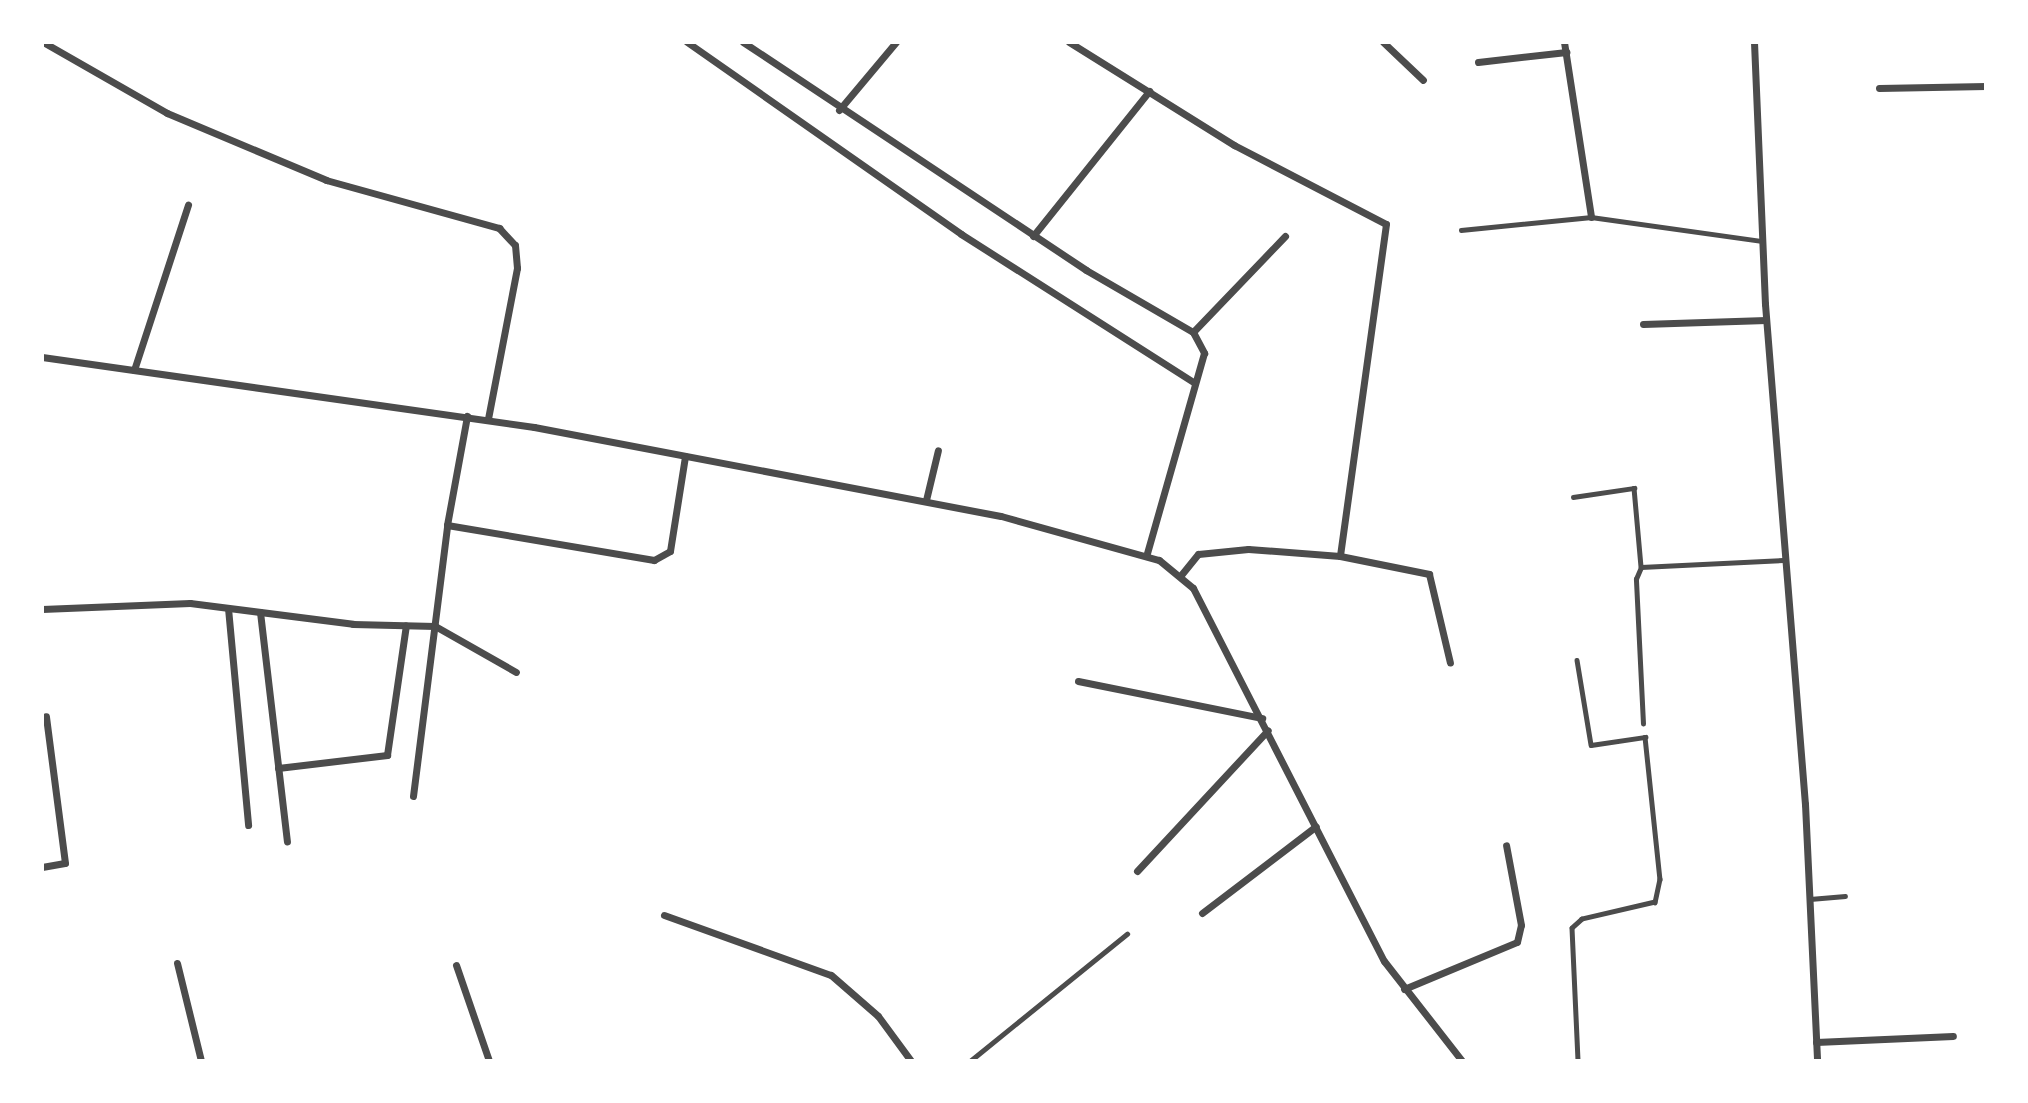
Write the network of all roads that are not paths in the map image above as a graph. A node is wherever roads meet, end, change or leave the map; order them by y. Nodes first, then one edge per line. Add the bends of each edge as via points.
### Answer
1 (43, 42) edge
2 (687, 42) edge
3 (743, 42) edge
4 (896, 42) edge
5 (1069, 42) edge
6 (1383, 42) edge
7 (1564, 42) edge
8 (1754, 42) edge
9 (1566, 52) junction
10 (1478, 62) dead end
11 (1423, 80) dead end
12 (1986, 86) edge
13 (1878, 88) dead end
14 (1149, 91) junction
15 (839, 110) junction
16 (188, 205) dead end
17 (1591, 217) junction
18 (1461, 230) dead end
19 (1033, 236) junction
20 (1285, 236) dead end
21 (1762, 241) junction
22 (1766, 320) junction
23 (1643, 324) dead end
24 (1193, 332) junction
25 (42, 358) edge
26 (134, 370) junction
27 (1195, 383) junction
28 (467, 416) junction
29 (488, 419) junction
30 (938, 450) dead end
31 (685, 456) junction
32 (1573, 497) dead end
33 (926, 500) junction
34 (447, 525) junction
35 (1146, 556) junction
36 (1340, 556) junction
37 (1783, 560) junction
38 (1641, 568) junction
39 (1182, 574) junction
40 (228, 608) junction
41 (42, 609) edge
42 (260, 612) junction
43 (407, 625) junction
44 (435, 626) junction
45 (1577, 660) dead end
46 (1450, 663) dead end
47 (516, 672) dead end
48 (1078, 681) dead end
49 (46, 716) dead end
50 (1262, 718) junction
51 (1643, 724) dead end
52 (1268, 730) junction
53 (278, 768) junction
54 (413, 796) dead end
55 (248, 825) dead end
56 (1316, 826) junction
57 (287, 841) dead end
58 (1506, 845) dead end
59 (42, 867) edge
60 (1137, 871) dead end
61 (1845, 896) dead end
62 (1810, 899) junction
63 (1202, 913) dead end
64 (664, 915) dead end
65 (1127, 934) dead end
66 (177, 963) dead end
67 (456, 965) dead end
68 (1404, 989) junction
69 (1953, 1036) dead end
70 (1816, 1042) junction
71 (201, 1061) edge
72 (489, 1061) edge
73 (911, 1061) edge
74 (970, 1061) edge
75 (1461, 1061) edge
76 (1578, 1061) edge
77 (1817, 1061) edge

1 - 29 street via 167,113 326,180 499,229 515,244 517,268
2 - 27 street via 961,234
3 - 15 street
4 - 15 street
5 - 14 street
6 - 11 street
7 - 9 street
8 - 21 street
9 - 10 street
9 - 17 street
12 - 13 street
14 - 19 street
14 - 36 street via 1386,224
15 - 19 street
16 - 26 street
17 - 18 lane
17 - 21 lane
19 - 24 street
20 - 24 street
21 - 22 street
22 - 23 street
22 - 37 street
24 - 27 street via 1204,353
25 - 26 street
26 - 28 street
27 - 35 street
28 - 29 street
28 - 34 street
29 - 31 street
30 - 33 street
31 - 33 street
31 - 34 street via 670,551 654,560
32 - 38 lane via 1634,488
33 - 35 street
34 - 44 street
35 - 39 street
36 - 39 street via 1248,549 1198,554
36 - 46 street via 1429,575 1439,595
37 - 38 lane
37 - 62 street
38 - 51 lane via 1636,579
39 - 50 street
40 - 41 street via 190,603
40 - 42 street
40 - 55 street
42 - 43 street
42 - 53 street
43 - 44 street
43 - 53 street via 387,755
44 - 47 street
44 - 54 street
45 - 76 lane via 1591,745 1645,737 1660,879 1655,902 1583,919 1572,928
48 - 50 street
49 - 59 street via 65,863
50 - 52 street
52 - 56 street
52 - 60 street
53 - 57 street
56 - 63 street
56 - 68 street
58 - 68 street via 1521,925 1517,942
61 - 62 lane
62 - 70 street
64 - 73 street via 831,975 878,1016
65 - 74 lane
66 - 71 street
67 - 72 street
68 - 75 street
69 - 70 street
70 - 77 street

